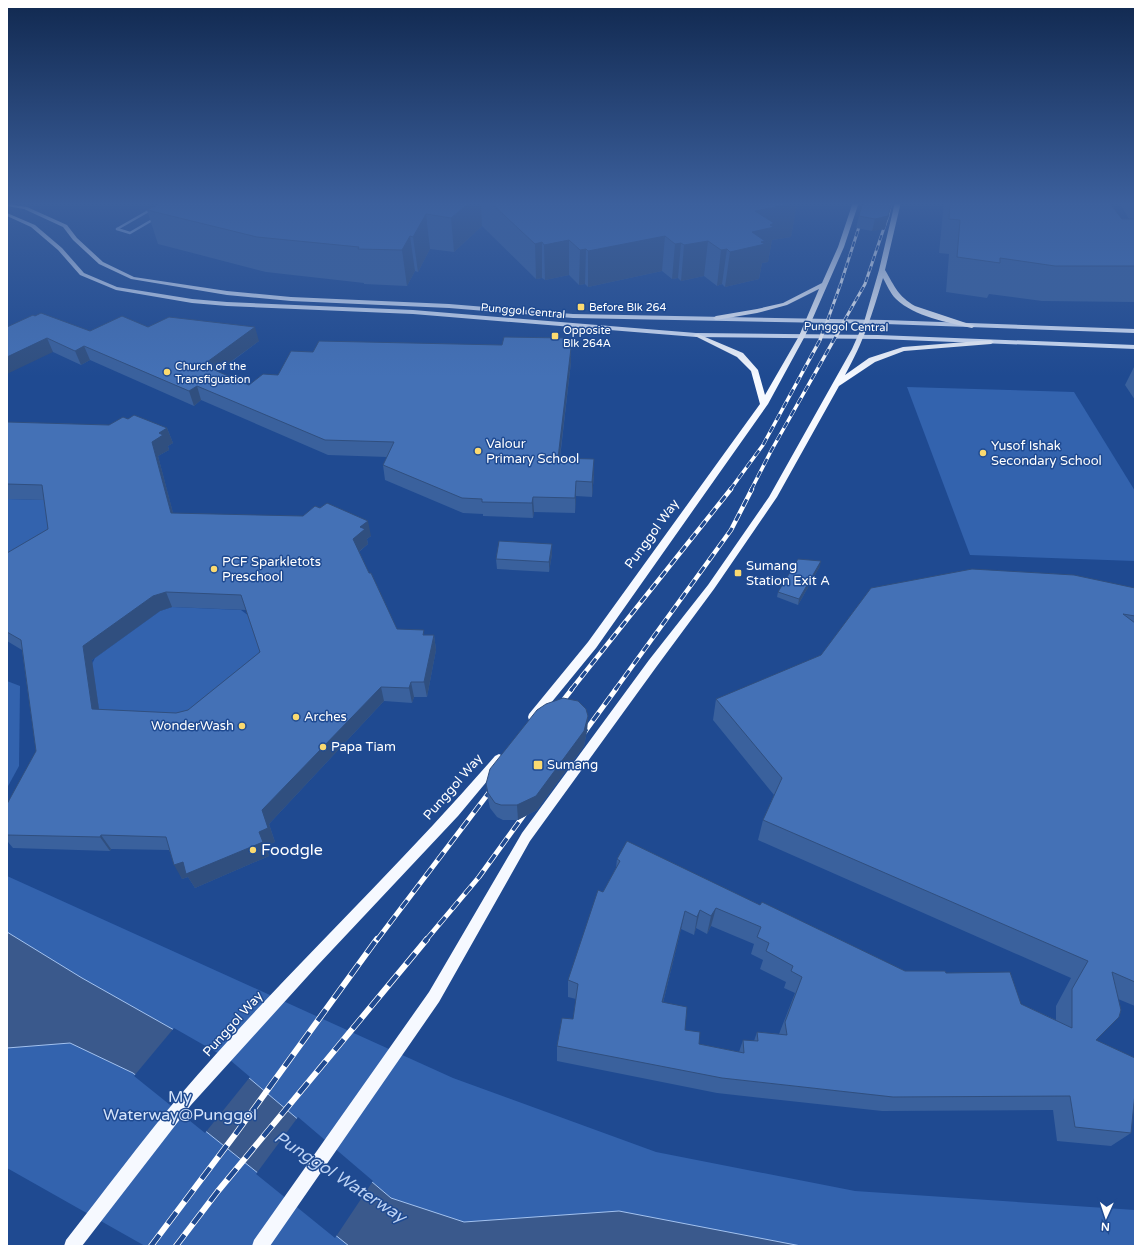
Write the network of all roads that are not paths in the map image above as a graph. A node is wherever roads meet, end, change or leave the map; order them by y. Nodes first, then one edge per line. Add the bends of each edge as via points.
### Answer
1 (71, 260) edge
2 (98, 260) edge
3 (835, 260) edge
4 (884, 260) edge
5 (882, 270) junction
6 (824, 284) junction
7 (716, 318) junction
8 (810, 321) junction
9 (867, 322) junction
10 (972, 326) junction
11 (1135, 331) edge
12 (696, 335) junction
13 (802, 336) junction
14 (860, 337) junction
15 (990, 342) junction
16 (1135, 347) edge
17 (835, 385) junction
18 (764, 404) junction
19 (528, 722) edge
20 (504, 752) edge
21 (72, 1246) edge
22 (260, 1246) edge

1 - 12 main road, Punggol Central via 82,274 116,288 192,301 413,312
2 - 7 main road, Punggol Central via 133,278 227,293 292,299 442,305 573,316
3 - 6 main road, Punggol Way
4 - 5 main road
5 - 9 main road
5 - 10 main road via 898,297 909,305
6 - 7 main road via 785,304 757,312
6 - 8 main road, Punggol Way
7 - 8 main road, Punggol Central
8 - 9 main road, Punggol Central
8 - 13 main road, Punggol Way
9 - 10 main road, Punggol Central
9 - 14 main road
10 - 11 main road, Punggol Central
12 - 13 main road, Punggol Central
12 - 18 main road via 732,351 745,360 754,370
13 - 14 main road, Punggol Central
13 - 18 main road, Punggol Way
14 - 15 main road, Punggol Central
14 - 17 main road
15 - 16 main road, Punggol Central
15 - 17 main road via 904,349 872,360
17 - 22 main road via 773,497 711,587 526,837 434,997
18 - 19 main road, Punggol Way via 592,645
20 - 21 main road, Punggol Way via 454,812 312,961 186,1100

